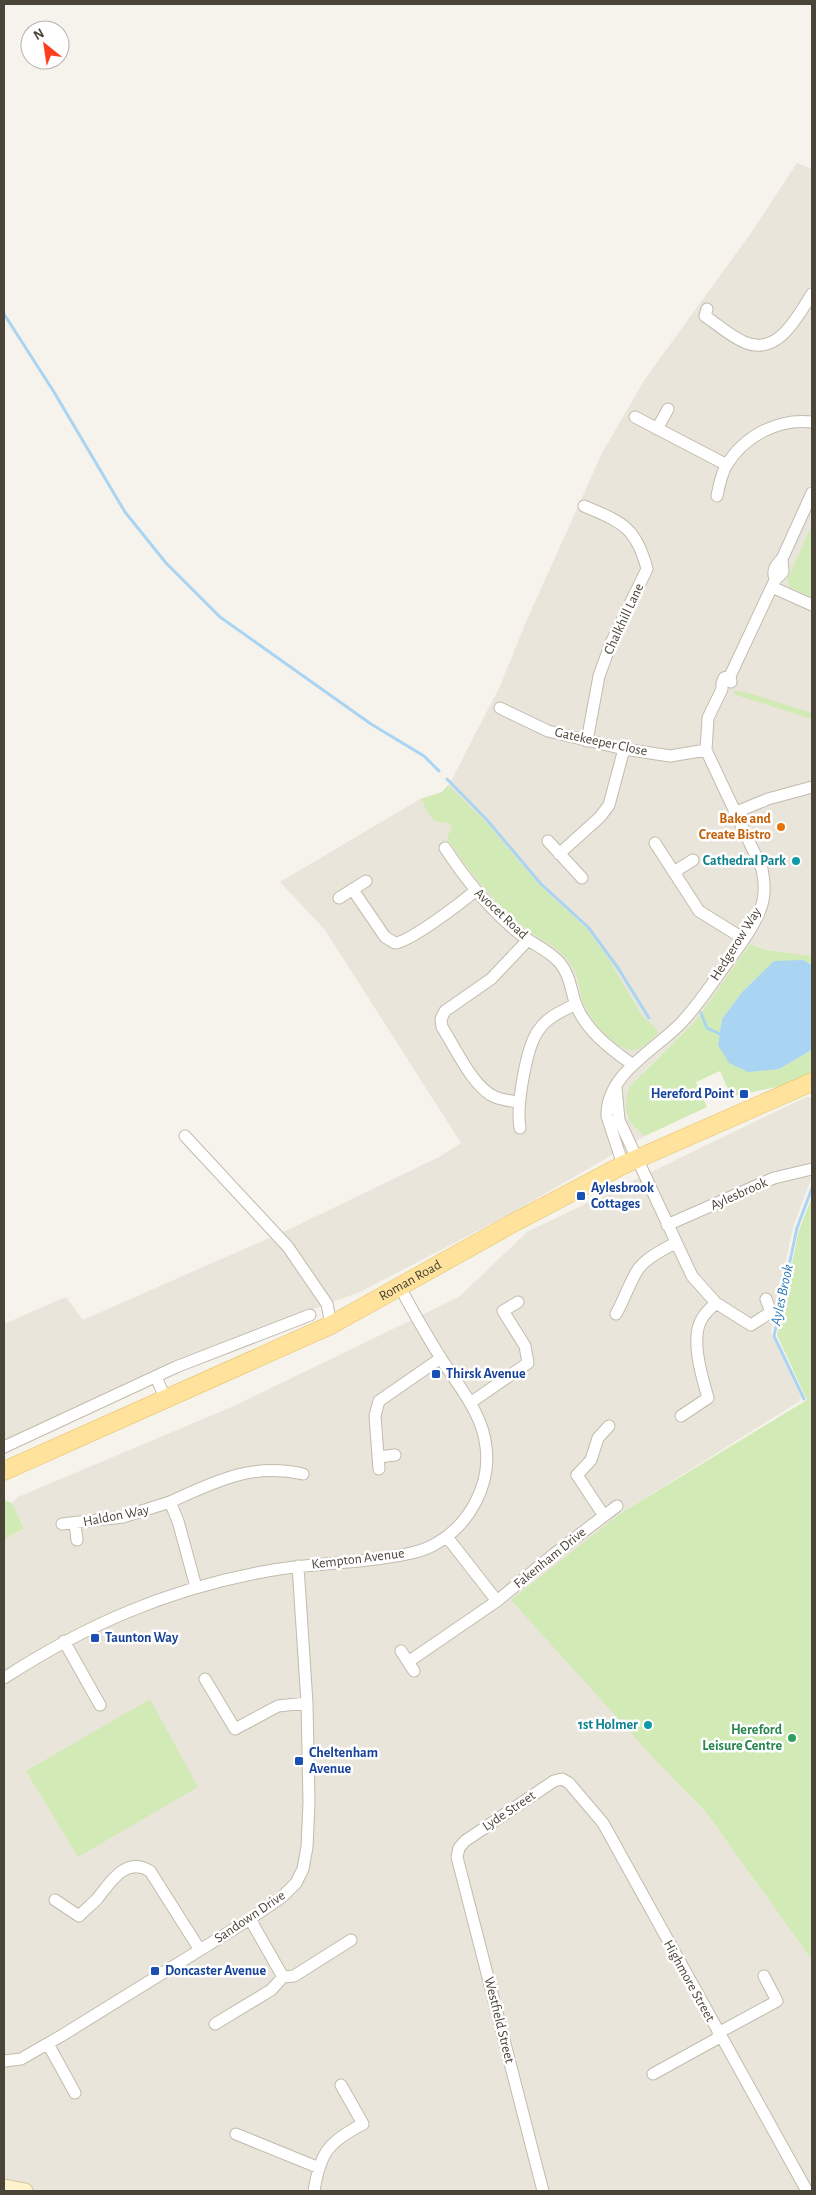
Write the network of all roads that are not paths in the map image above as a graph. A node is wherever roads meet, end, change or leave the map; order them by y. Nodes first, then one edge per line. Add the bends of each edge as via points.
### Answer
1 (812, 294) edge
2 (707, 309) dead end
3 (668, 409) dead end
4 (635, 417) dead end
5 (812, 422) edge
6 (657, 429) junction
7 (727, 465) junction
8 (812, 493) edge
9 (717, 496) dead end
10 (584, 506) dead end
11 (774, 583) junction
12 (812, 605) edge
13 (500, 708) dead end
14 (586, 741) junction
15 (624, 750) junction
16 (706, 750) junction
17 (812, 787) edge
18 (734, 813) junction
19 (548, 841) dead end
20 (654, 843) dead end
21 (445, 848) dead end
22 (559, 854) junction
23 (693, 860) dead end
24 (674, 872) junction
25 (582, 878) dead end
26 (366, 882) dead end
27 (353, 890) junction
28 (475, 891) junction
29 (339, 898) dead end
30 (744, 939) junction
31 (528, 940) junction
32 (576, 1004) junction
33 (633, 1065) junction
34 (812, 1082) edge
35 (616, 1088) junction
36 (518, 1102) junction
37 (520, 1128) dead end
38 (185, 1136) dead end
39 (631, 1161) junction
40 (812, 1169) edge
41 (667, 1226) junction
42 (675, 1243) junction
43 (400, 1287) junction
44 (766, 1299) dead end
45 (518, 1302) dead end
46 (716, 1303) junction
47 (616, 1314) dead end
48 (310, 1315) dead end
49 (331, 1325) junction
50 (441, 1358) junction
51 (156, 1377) junction
52 (166, 1400) junction
53 (470, 1403) junction
54 (681, 1416) dead end
55 (609, 1426) dead end
56 (4, 1447) edge
57 (395, 1455) dead end
58 (378, 1456) junction
59 (378, 1469) dead end
60 (4, 1471) edge
61 (303, 1474) dead end
62 (170, 1502) junction
63 (617, 1506) dead end
64 (604, 1516) junction
65 (62, 1524) dead end
66 (75, 1524) junction
67 (447, 1537) junction
68 (77, 1540) dead end
69 (298, 1566) junction
70 (196, 1588) junction
71 (497, 1601) junction
72 (64, 1641) junction
73 (401, 1651) dead end
74 (4, 1678) edge
75 (206, 1678) dead end
76 (307, 1703) junction
77 (100, 1705) dead end
78 (562, 1779) joint
79 (458, 1848) joint
80 (56, 1900) dead end
81 (250, 1919) junction
82 (351, 1940) dead end
83 (200, 1950) junction
84 (764, 1976) dead end
85 (284, 1977) junction
86 (216, 2024) dead end
87 (719, 2035) junction
88 (48, 2044) junction
89 (4, 2061) edge
90 (653, 2074) dead end
91 (341, 2085) dead end
92 (76, 2093) dead end
93 (236, 2134) dead end
94 (318, 2167) junction
95 (4, 2187) edge
96 (25, 2191) edge
97 (314, 2191) edge
98 (543, 2191) edge
99 (807, 2191) edge

1 - 2 street via 784,335 775,342 761,345 743,342 705,316
3 - 6 street
4 - 6 street
5 - 7 street via 795,421 772,426 745,444
6 - 7 street
7 - 9 street
8 - 11 street, Hedgerow Way via 782,559 783,572
10 - 14 street, Chalkhill Lane via 606,511 633,533 647,568 611,643
11 - 12 street
11 - 16 street, Hedgerow Way via 730,676 724,678 708,718
13 - 14 street, Gatekeeper Close via 548,731
14 - 15 street, Gatekeeper Close
15 - 16 street, Gatekeeper Close via 670,756
15 - 22 street via 609,805
16 - 18 street, Hedgerow Way
17 - 18 street via 768,799
18 - 30 street, Hedgerow Way via 756,857 765,890 760,910
19 - 22 street
20 - 24 street
21 - 28 street, Avocet Road
22 - 25 street
23 - 24 street
24 - 30 street via 699,911
26 - 27 street
27 - 28 street via 385,937 395,943 450,911
27 - 29 street
28 - 31 street, Avocet Road
30 - 33 street, Hedgerow Way via 691,1012
31 - 32 street, Avocet Road via 547,950 565,969
31 - 36 street via 490,979 445,1011 441,1019 442,1026 485,1091 496,1098
32 - 33 street, Avocet Road via 592,1031
32 - 36 street via 547,1020 538,1031
33 - 35 street, Hedgerow Way
34 - 39 main road, Roman Road
35 - 39 street via 619,1120
35 - 39 street, Hedgerow Way via 608,1102 607,1116
36 - 37 street
38 - 49 street via 288,1247 327,1304
39 - 41 street
39 - 43 main road, Roman Road
40 - 41 street, Aylesbrook via 774,1178
41 - 42 street
42 - 46 street via 692,1276
42 - 47 street via 637,1270
43 - 49 main road, Roman Road
43 - 50 street, Kempton Avenue
44 - 46 street via 771,1312 751,1326
45 - 53 street via 503,1311 525,1346 528,1363
46 - 54 street via 702,1318 697,1339 699,1366 708,1398
48 - 51 street
49 - 52 main road, Roman Road
50 - 53 street, Kempton Avenue
50 - 58 street via 379,1401 375,1416
51 - 52 street
51 - 56 street
52 - 60 main road, Roman Road
53 - 67 street, Kempton Avenue via 484,1432 486,1475 468,1514
55 - 64 street via 598,1438 592,1460 577,1475
57 - 58 street
58 - 59 street
61 - 62 street, Haldon Way via 281,1470 230,1476
62 - 66 street, Haldon Way via 123,1517
62 - 70 street
63 - 64 street, Fakenham Drive
64 - 71 street, Fakenham Drive
65 - 66 street, Haldon Way
66 - 68 street
67 - 69 street, Kempton Avenue via 406,1555
67 - 71 street
69 - 70 street, Kempton Avenue
69 - 76 street, Sandown Drive
70 - 72 street, Kempton Avenue via 113,1616
71 - 73 street, Fakenham Drive via 411,1666
72 - 74 street, Kempton Avenue
72 - 77 street
75 - 76 street via 235,1729 278,1706
76 - 81 street, Sandown Drive via 307,1847 303,1869 296,1883 282,1897
78 - 79 street, Lyde Street via 546,1786
78 - 87 street, Highmore Street via 603,1823
79 - 98 street, Westfield Street via 457,1857
80 - 83 street via 79,1916 98,1898 106,1884 123,1871 142,1866 150,1871
81 - 83 street, Sandown Drive
81 - 85 street
82 - 85 street via 294,1976
83 - 88 street, Sandown Drive
84 - 87 street via 777,2001
85 - 86 street via 271,1990
87 - 90 street
87 - 99 street, Highmore Street
88 - 89 street, Sandown Drive via 21,2059
88 - 92 street
91 - 94 street via 363,2124 338,2139
93 - 94 street
94 - 97 street
95 - 96 street

